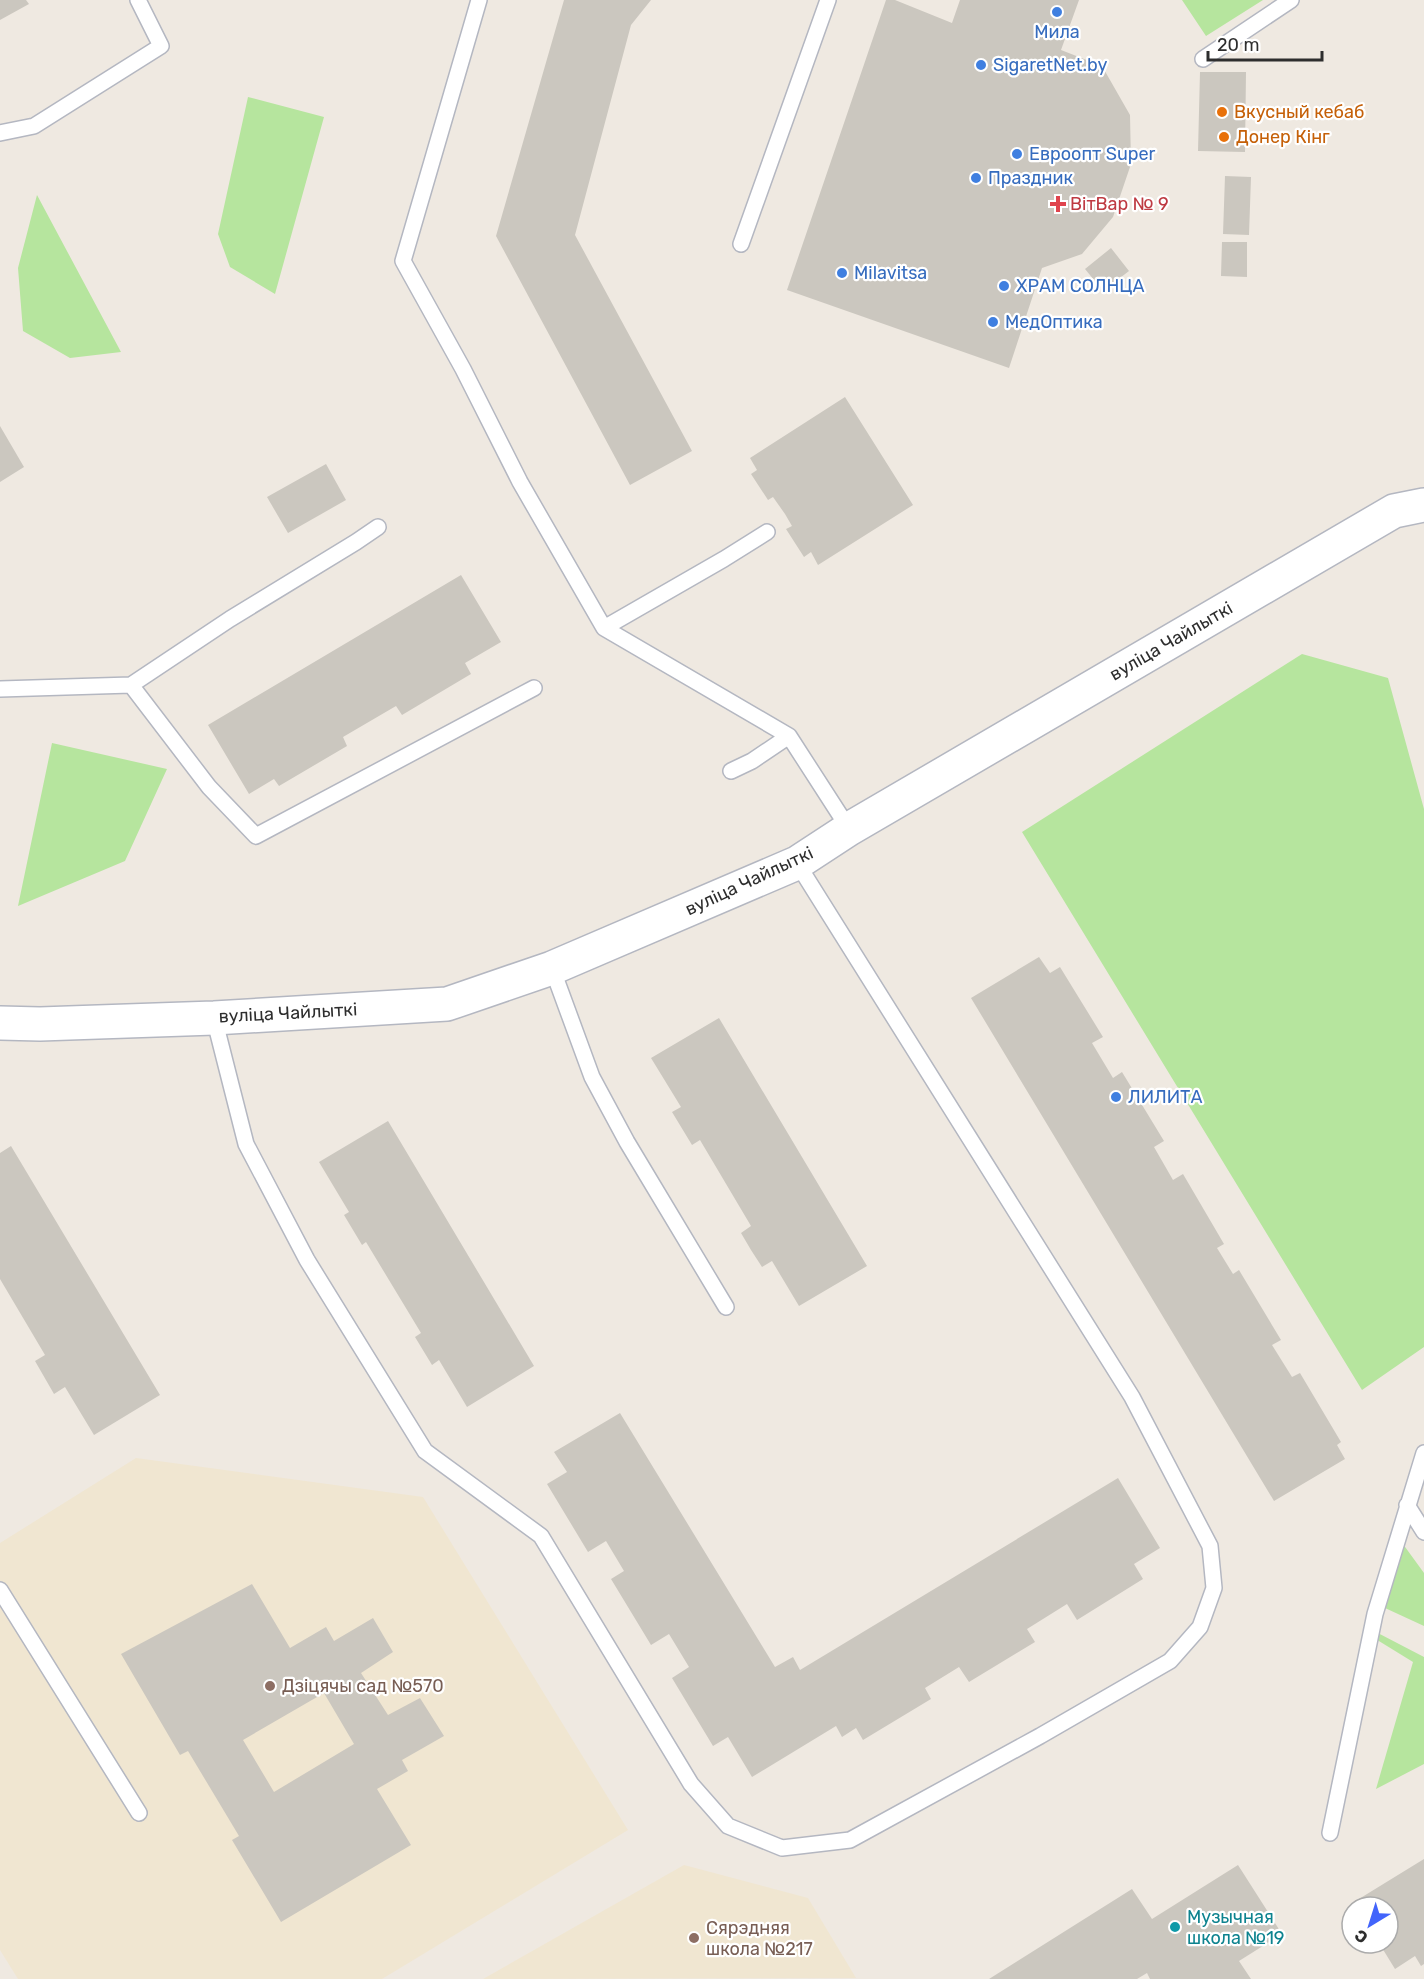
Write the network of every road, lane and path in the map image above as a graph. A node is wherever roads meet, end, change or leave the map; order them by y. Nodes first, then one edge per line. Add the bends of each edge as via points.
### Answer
1 (138, 0) edge
2 (479, 0) edge
3 (828, 0) edge
4 (1291, 0) edge
5 (1203, 59) dead end
6 (0, 133) edge
7 (741, 244) dead end
8 (1424, 505) edge
9 (378, 527) dead end
10 (767, 532) dead end
11 (604, 628) junction
12 (131, 685) junction
13 (534, 688) dead end
14 (0, 689) edge
15 (789, 736) junction
16 (731, 771) dead end
17 (849, 829) junction
18 (797, 862) junction
19 (552, 968) junction
20 (214, 1018) junction
21 (0, 1023) edge
22 (726, 1307) dead end
23 (1424, 1453) edge
24 (1407, 1505) junction
25 (1424, 1532) edge
26 (0, 1590) edge
27 (139, 1813) dead end
28 (1330, 1833) dead end

1 - 6 lane via 161,46 34,126
2 - 11 lane via 403,261 520,482
3 - 7 lane
4 - 5 lane
8 - 17 street, вуліца Чайлыткі via 1394,511
9 - 12 lane
10 - 11 lane
11 - 15 lane
12 - 13 lane via 208,787 256,836
12 - 14 lane
15 - 16 lane
15 - 17 lane
17 - 18 street, вуліца Чайлыткі
18 - 19 street, вуліца Чайлыткі
18 - 20 lane via 1132,1397 1209,1546 1214,1588 1200,1627 1170,1661 850,1840 782,1848 728,1826 691,1784 542,1536 425,1452 308,1260 246,1144
19 - 20 street, вуліца Чайлыткі via 447,1004
19 - 22 lane via 592,1077
20 - 21 street, вуліца Чайлыткі
23 - 24 lane
24 - 25 lane
24 - 28 lane via 1375,1614
26 - 27 lane

